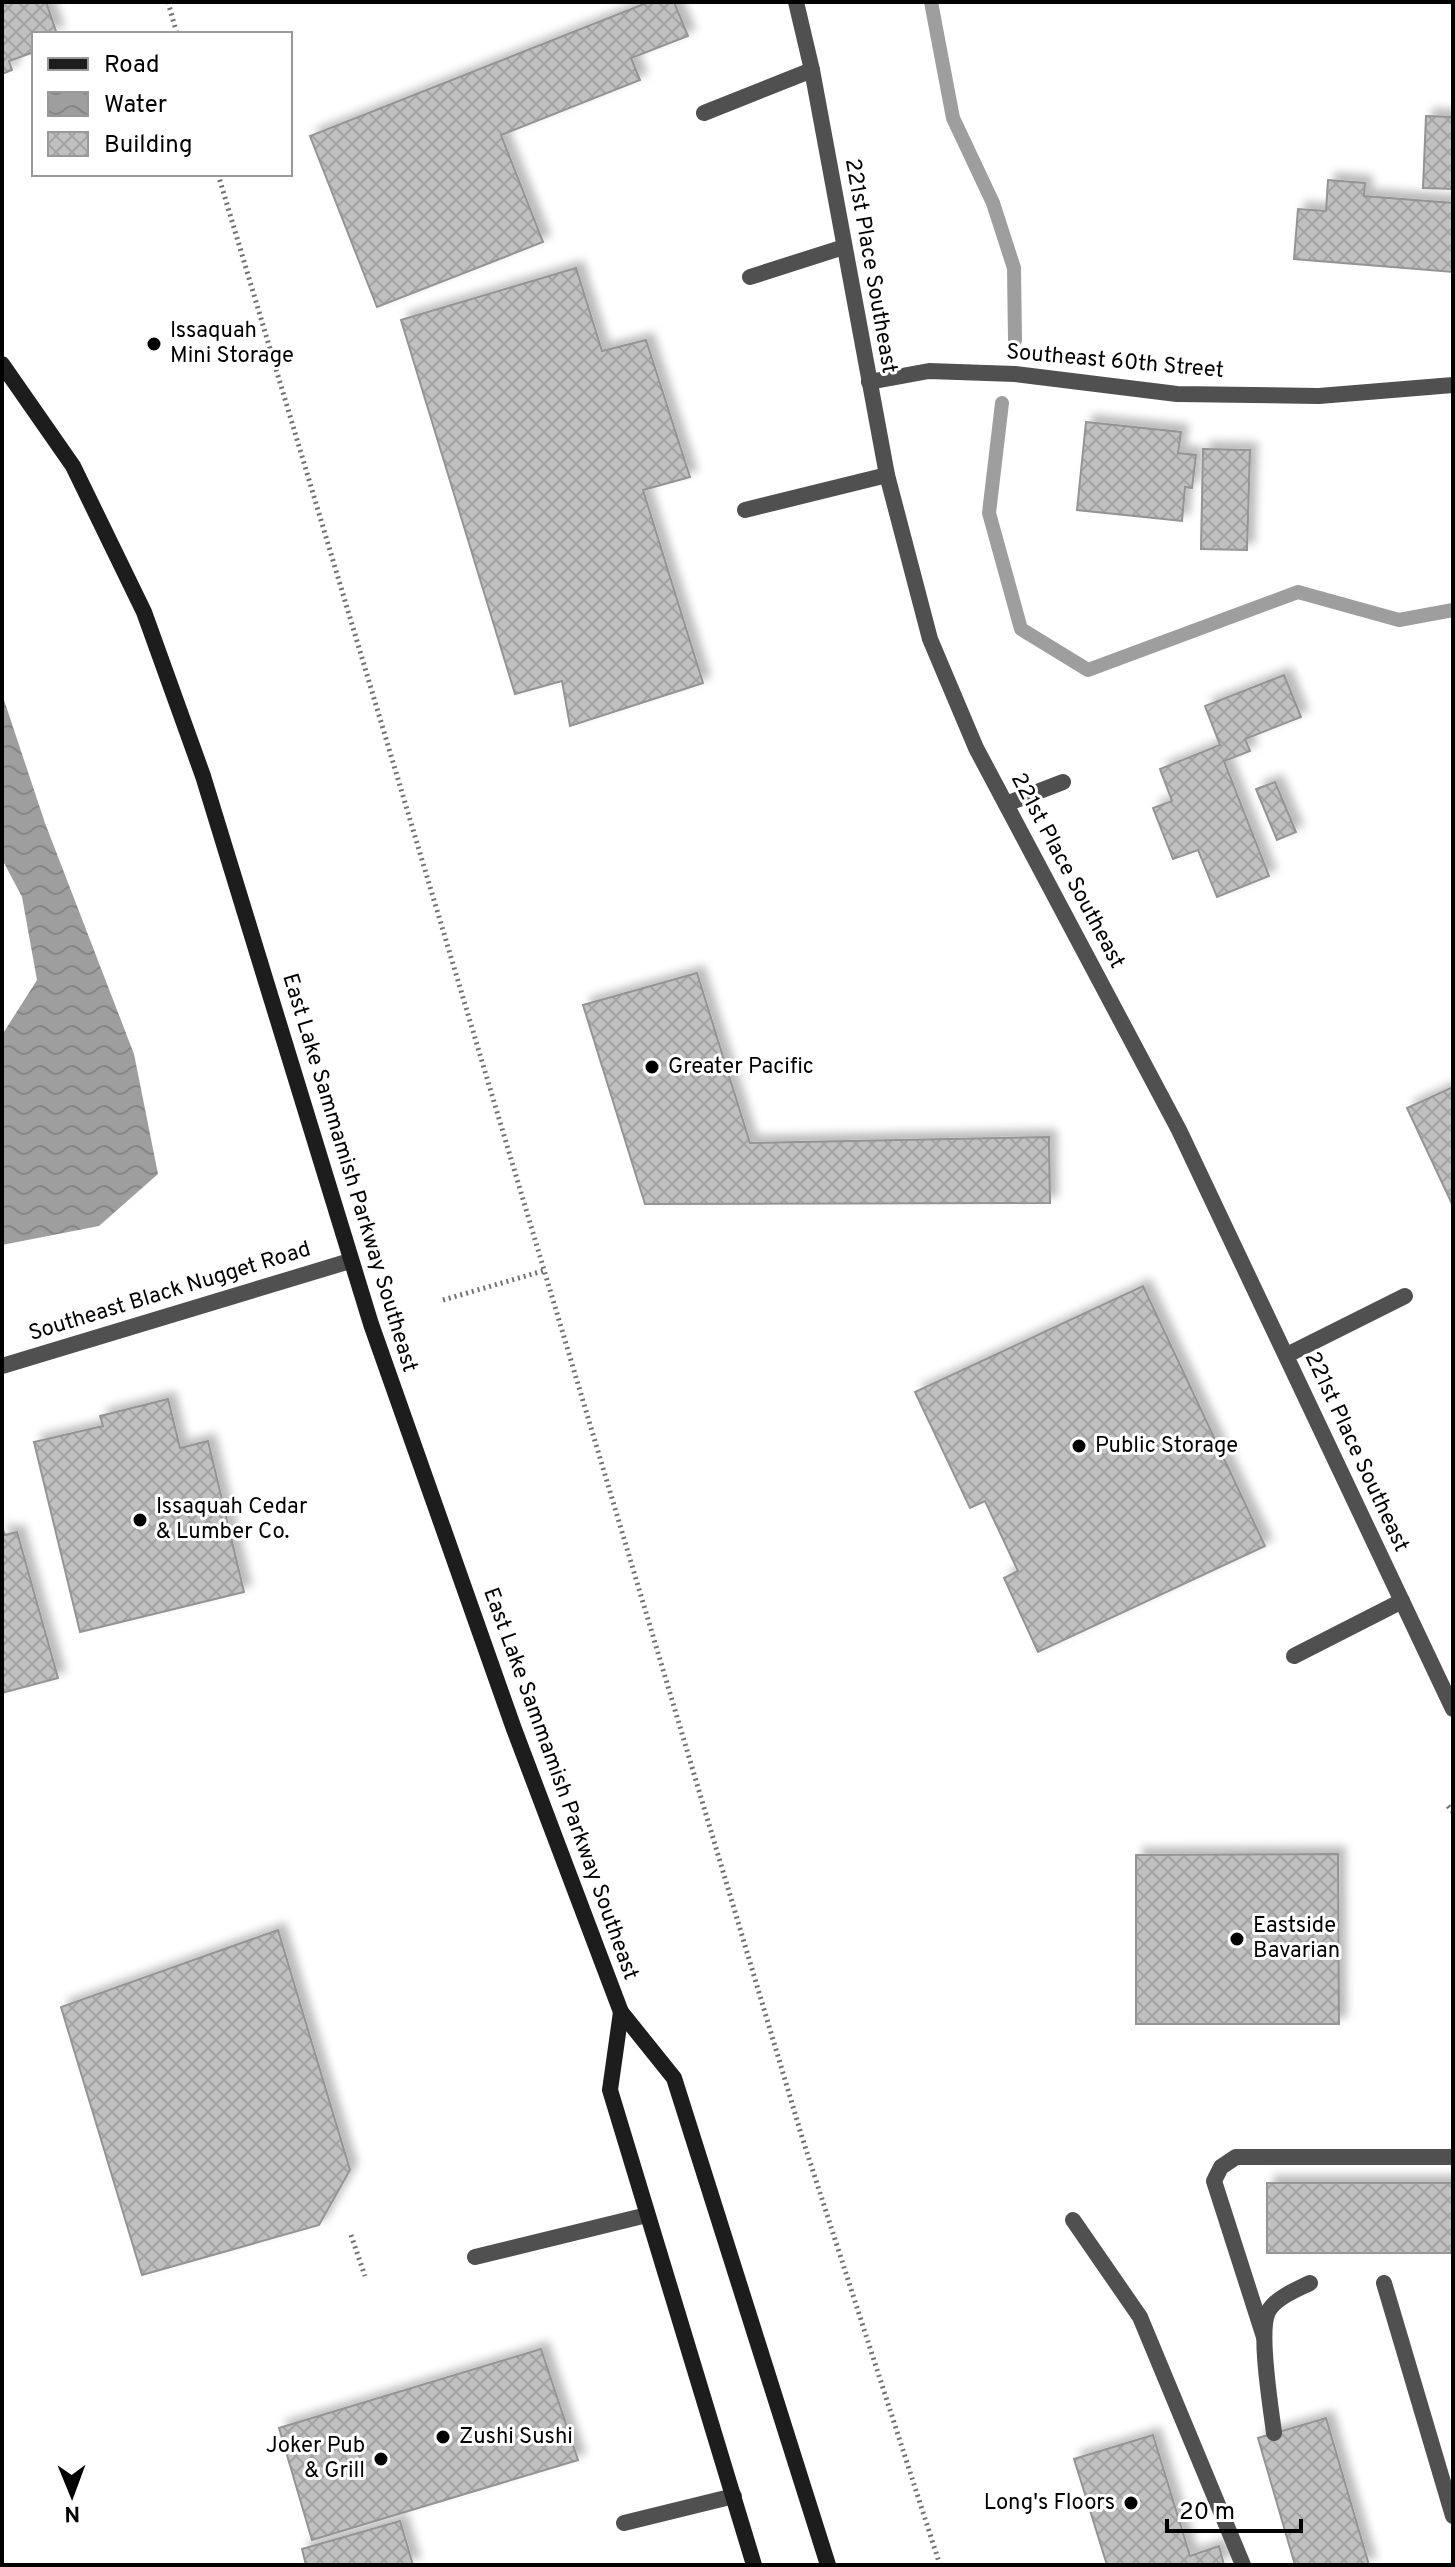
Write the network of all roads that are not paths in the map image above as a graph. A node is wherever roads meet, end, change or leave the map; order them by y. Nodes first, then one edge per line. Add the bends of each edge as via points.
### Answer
1 (796, 2) edge
2 (812, 70) junction
3 (704, 113) dead end
4 (844, 247) junction
5 (750, 277) dead end
6 (2, 364) edge
7 (869, 382) junction
8 (1453, 385) edge
9 (887, 475) junction
10 (745, 510) dead end
11 (1063, 782) dead end
12 (1006, 804) junction
13 (350, 1261) junction
14 (1405, 1296) dead end
15 (1287, 1355) junction
16 (2, 1366) edge
17 (1402, 1601) junction
18 (1294, 1656) dead end
19 (1453, 1709) edge
20 (621, 2012) junction
21 (1453, 2157) edge
22 (647, 2215) junction
23 (1073, 2220) dead end
24 (475, 2257) dead end
25 (1310, 2283) dead end
26 (1384, 2283) dead end
27 (1264, 2337) junction
28 (1274, 2433) dead end
29 (734, 2496) junction
30 (1453, 2516) edge
31 (624, 2523) dead end
32 (754, 2565) edge
33 (828, 2565) edge
34 (1243, 2565) edge

1 - 2 street, 221st Place Southeast
2 - 3 street
2 - 4 street, 221st Place Southeast
4 - 5 street
4 - 7 street, 221st Place Southeast
6 - 13 main road, East Lake Sammamish Parkway Southeast via 73,466 144,612 203,776
7 - 8 street, Southeast 60th Street via 929,371 1015,374 1177,394 1319,396
7 - 9 street, 221st Place Southeast
9 - 10 street
9 - 12 street, 221st Place Southeast via 930,639
11 - 12 street
12 - 15 street, 221st Place Southeast via 1179,1130
13 - 16 street, Southeast Black Nugget Road
13 - 20 main road, East Lake Sammamish Parkway Southeast via 514,1729
14 - 15 street
15 - 17 street, 221st Place Southeast
17 - 18 street
17 - 19 street, 221st Place Southeast
20 - 22 main road, East Lake Sammamish Parkway Southeast via 610,2090
20 - 33 main road, East Lake Sammamish Parkway Southeast via 674,2078
21 - 27 street via 1236,2157 1221,2167 1214,2181
22 - 24 street
22 - 29 main road, East Lake Sammamish Parkway Southeast
23 - 34 street via 1140,2317
25 - 27 street via 1268,2312
26 - 30 street
27 - 28 street
29 - 31 street
29 - 32 main road, East Lake Sammamish Parkway Southeast

